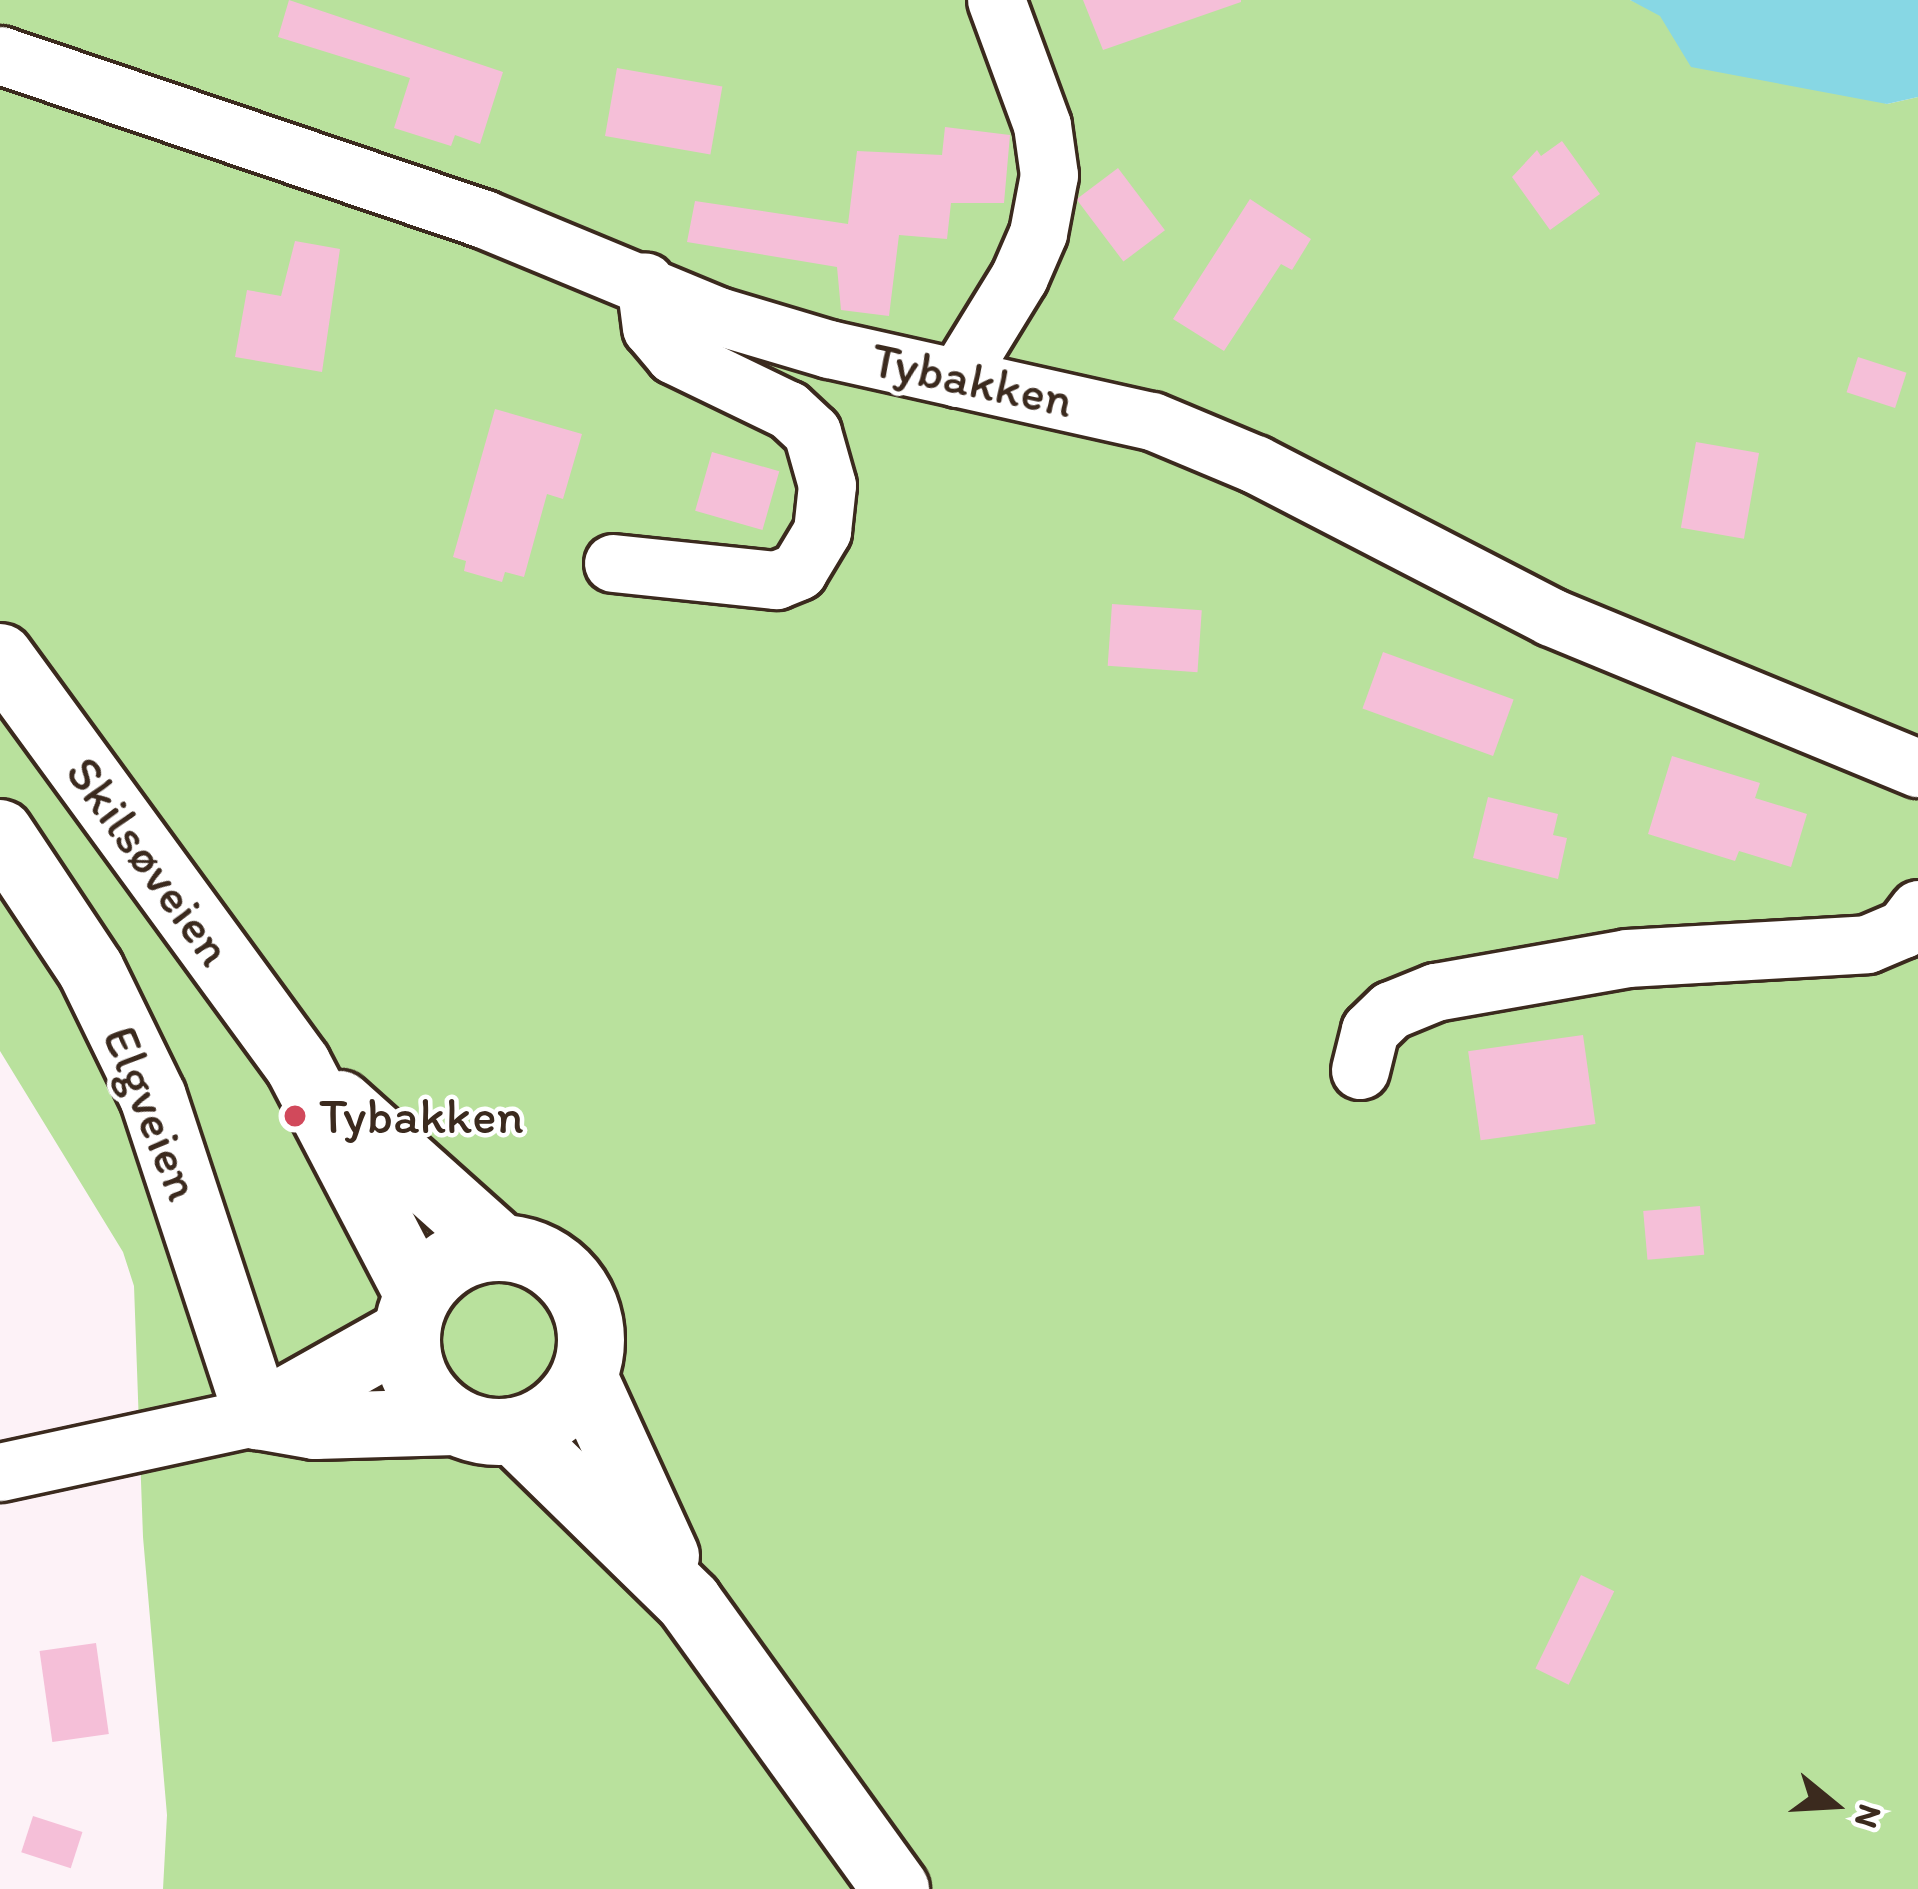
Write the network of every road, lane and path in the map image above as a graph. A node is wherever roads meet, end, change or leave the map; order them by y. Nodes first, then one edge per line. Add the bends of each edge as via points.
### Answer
1 (996, 0) edge
2 (0, 55) edge
3 (645, 281) junction
4 (957, 378) junction
5 (613, 563) dead end
6 (0, 657) edge
7 (1918, 768) edge
8 (0, 833) edge
9 (1918, 908) edge
10 (298, 1065) junction
11 (1360, 1070) dead end
12 (500, 1247) junction
13 (412, 1314) junction
14 (584, 1377) junction
15 (258, 1416) junction
16 (485, 1426) junction
17 (0, 1472) edge
18 (689, 1602) junction
19 (896, 1889) edge

1 - 4 street via 1042,125 1049,175 1029,255
2 - 3 street, Tybakken
3 - 4 street, Tybakken via 718,316
3 - 5 street via 651,328 674,355 788,410 812,432 827,485 822,531 798,572 776,580
4 - 7 street, Tybakken via 1152,421 1255,464 1552,616
6 - 10 main road, Skilsøveien
8 - 15 main road, Elgveien via 91,970 152,1096
9 - 11 street via 1903,929 1867,944 1627,958 1435,992 1391,1010 1370,1030
10 - 12 main road, Skilsøveien
10 - 13 main road, Skilsøveien
12 - 13 main road via 451,1260
12 - 14 main road via 535,1254 573,1283 591,1324
13 - 15 main road
13 - 16 main road via 415,1378
14 - 16 main road via 555,1414
14 - 18 main road
15 - 16 main road via 315,1426
15 - 17 street
16 - 18 main road
18 - 19 main road

